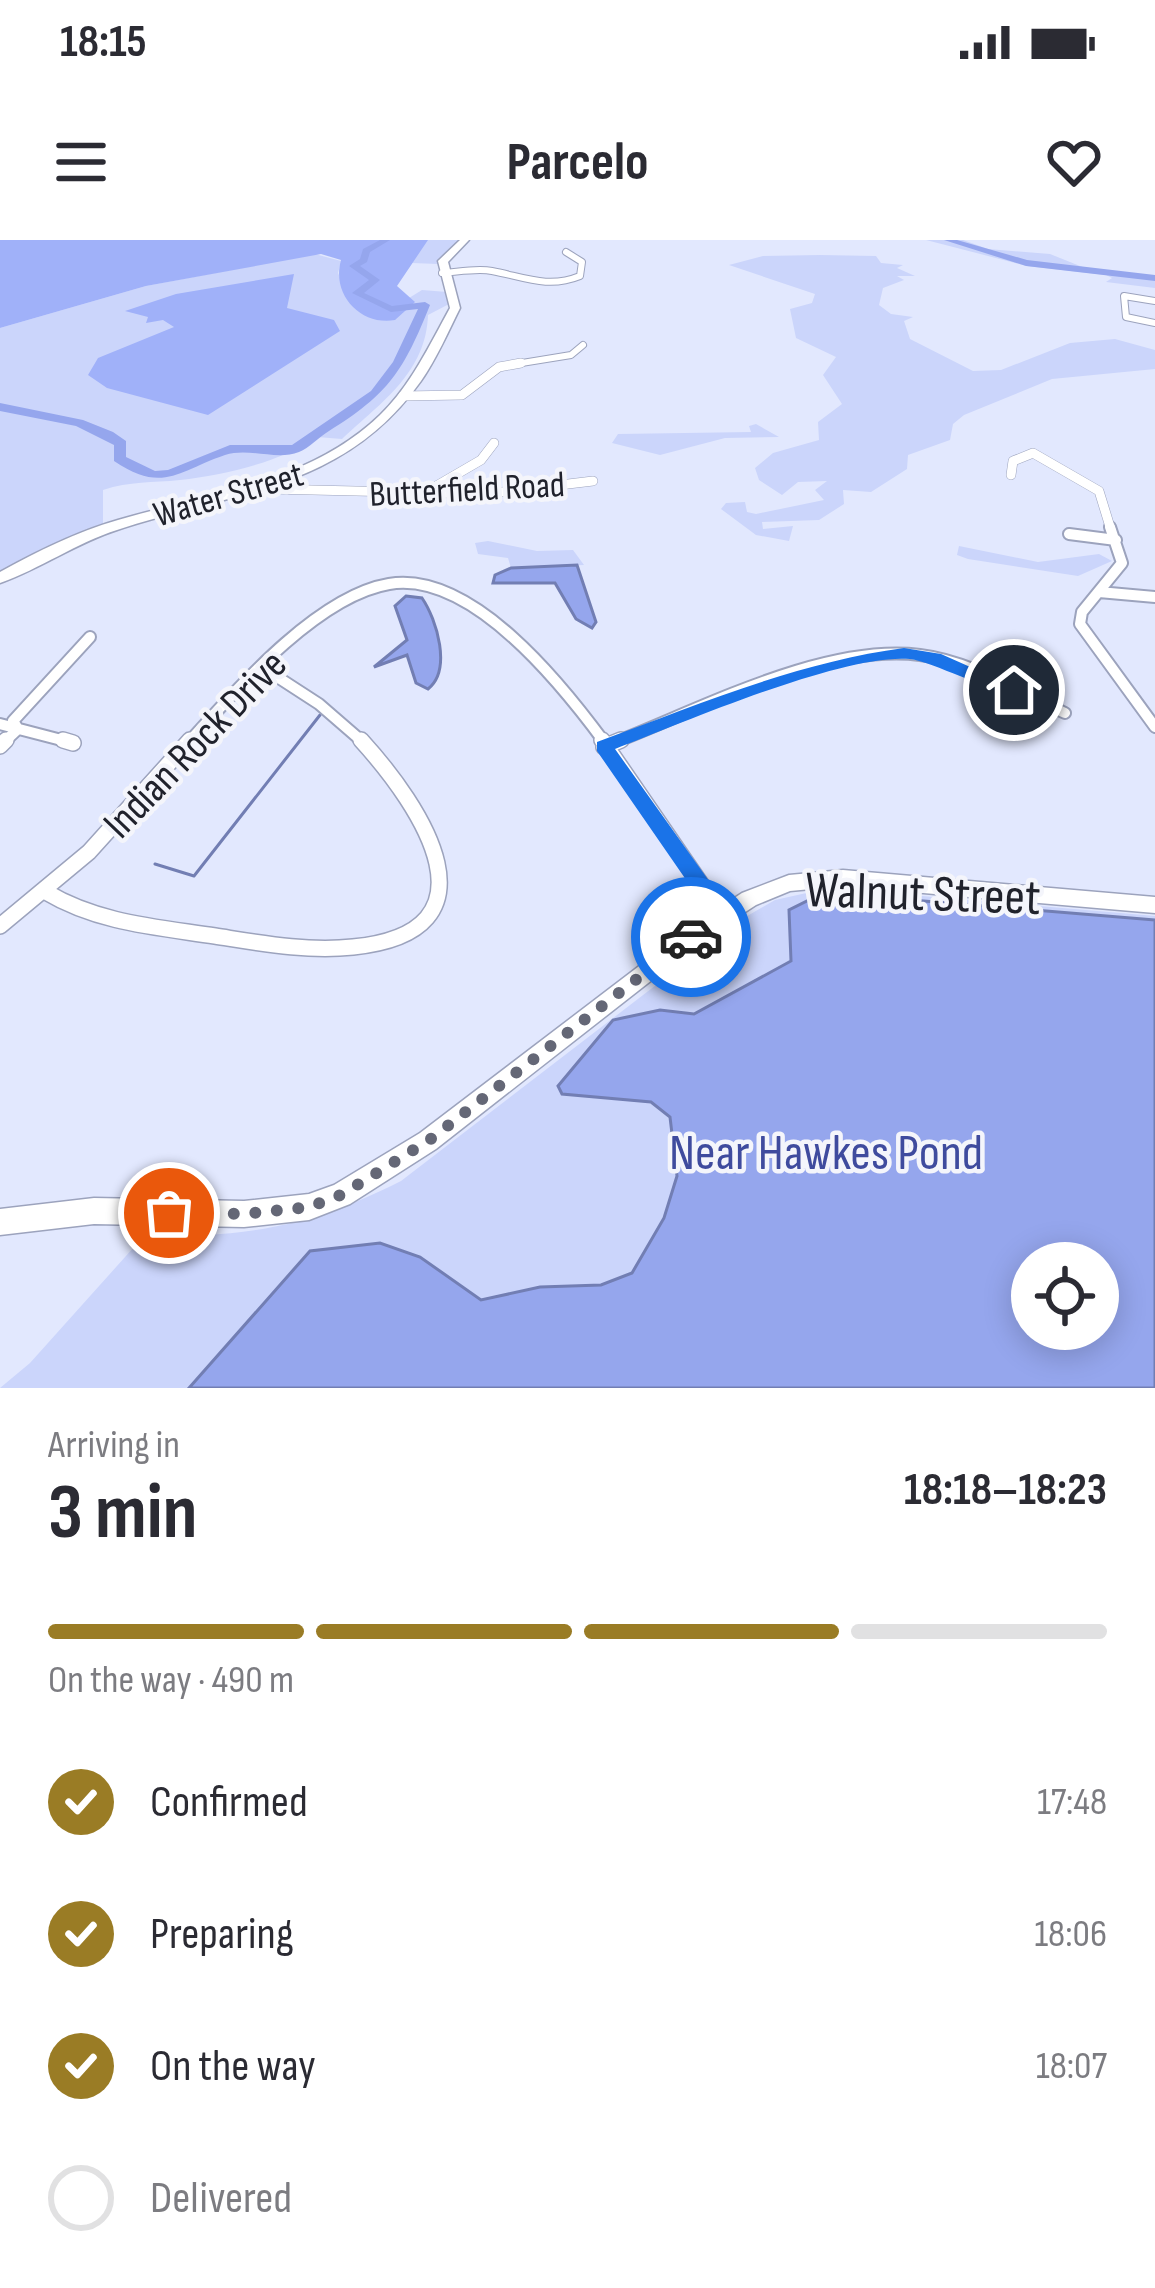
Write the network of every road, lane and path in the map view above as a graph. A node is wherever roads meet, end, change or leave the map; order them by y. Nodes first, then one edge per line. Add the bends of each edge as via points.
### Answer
1 (465, 240) edge
2 (566, 252) dead end
3 (442, 273) junction
4 (1155, 301) edge
5 (1155, 323) edge
6 (584, 345) dead end
7 (403, 396) junction
8 (494, 443) dead end
9 (1011, 475) dead end
10 (593, 481) dead end
11 (268, 489) junction
12 (423, 494) junction
13 (1069, 534) dead end
14 (1116, 540) junction
15 (0, 578) edge
16 (1099, 592) junction
17 (1155, 597) edge
18 (90, 637) dead end
19 (262, 667) junction
20 (1065, 713) dead end
21 (0, 724) edge
22 (1155, 727) edge
23 (18, 728) junction
24 (73, 743) dead end
25 (0, 746) edge
26 (604, 747) junction
27 (46, 892) junction
28 (1155, 905) edge
29 (723, 916) junction
30 (0, 926) edge
31 (0, 1222) edge

1 - 3 main road via 443,261
2 - 3 street via 582,262 574,280
3 - 7 main road, Water Street via 455,308
4 - 5 street via 1124,296 1126,317
6 - 7 street via 571,355 499,367 462,395
7 - 11 main road, Water Street via 330,460
8 - 12 street via 481,460
9 - 14 street via 1012,461 1033,453 1088,482
10 - 12 street, Butterfield Road
11 - 12 street, Butterfield Road
11 - 15 main road, Water Street via 103,529
13 - 14 street
14 - 16 street via 1120,570
16 - 17 street
16 - 22 street via 1082,612 1082,632
18 - 23 street via 26,704 13,721
19 - 26 street, Indian Rock Drive via 359,597 402,583 468,608 528,647
19 - 27 street, Indian Rock Drive
19 - 27 street via 336,717 422,816 444,868 439,905 413,931 373,945 284,946 113,921
20 - 26 street via 965,668 904,653 747,692
21 - 23 street
23 - 24 street
23 - 25 street
26 - 29 street
27 - 30 street, Indian Rock Drive
28 - 29 main road, Walnut Street via 843,878 789,884
29 - 31 main road, Walnut Street via 428,1141 341,1195 244,1214 94,1211

